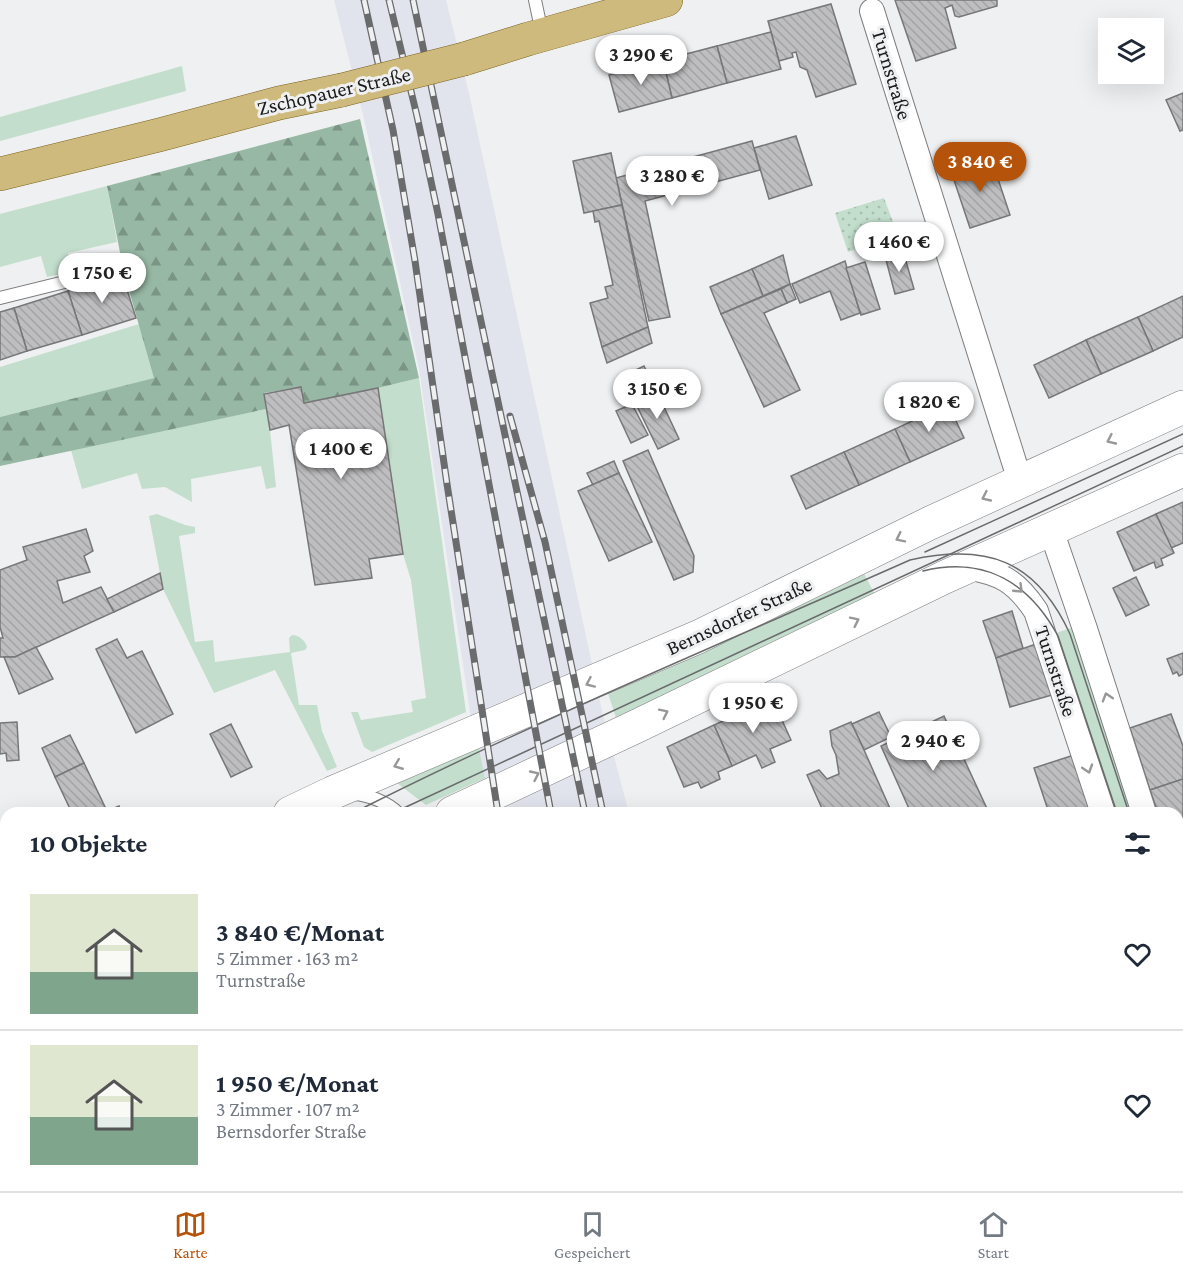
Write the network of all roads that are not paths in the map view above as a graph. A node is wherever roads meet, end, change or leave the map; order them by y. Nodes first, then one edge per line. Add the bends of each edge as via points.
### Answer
1 (535, 0) edge
2 (666, 0) edge
3 (872, 11) dead end
4 (542, 34) junction
5 (0, 174) edge
6 (97, 271) dead end
7 (7, 293) edge
8 (1183, 407) edge
9 (1183, 470) edge
10 (1020, 481) junction
11 (1051, 530) junction
12 (966, 567) junction
13 (332, 793) junction
14 (303, 807) edge
15 (391, 807) edge
16 (465, 807) edge
17 (1101, 807) edge
18 (1142, 807) edge

1 - 4 lane
2 - 4 main road, Zschopauer Straße
3 - 10 street, Turnstraße
4 - 5 main road, Zschopauer Straße, bridge via 464,59
6 - 7 lane
8 -> 10 street, Bernsdorfer Straße
9 - 11 street
10 -> 13 street, Bernsdorfer Straße via 698,637
11 - 12 street
18 -> 11 street, Turnstraße
16 -> 12 street
12 -> 17 street, Turnstraße via 985,570 1015,584 1036,611
13 - 14 street, Bernsdorfer Straße
13 - 15 lane via 364,794

